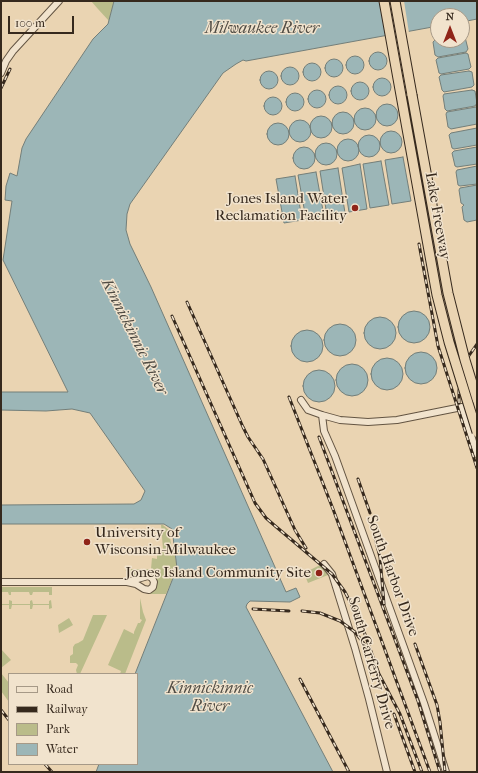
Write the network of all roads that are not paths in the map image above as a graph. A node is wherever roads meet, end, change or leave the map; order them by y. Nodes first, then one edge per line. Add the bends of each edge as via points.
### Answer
1 (59, 1) edge
2 (384, 1) edge
3 (395, 1) edge
4 (1, 73) edge
5 (477, 399) edge
6 (300, 400) dead end
7 (322, 415) junction
8 (477, 432) edge
9 (477, 454) edge
10 (324, 564) dead end
11 (1, 582) edge
12 (127, 582) dead end
13 (387, 772) edge
14 (446, 772) edge

1 - 4 street via 13,51
2 - 8 highway, Lake Freeway, bridge via 437,295
3 - 5 highway, Lake Freeway, bridge via 448,293
6 - 7 street via 308,410
7 - 9 street via 340,420 368,422 397,420 462,407
7 - 14 street, South Harbor Drive via 324,431 424,703
10 - 13 street, South Carferry Drive via 332,574 355,648
11 - 12 street

